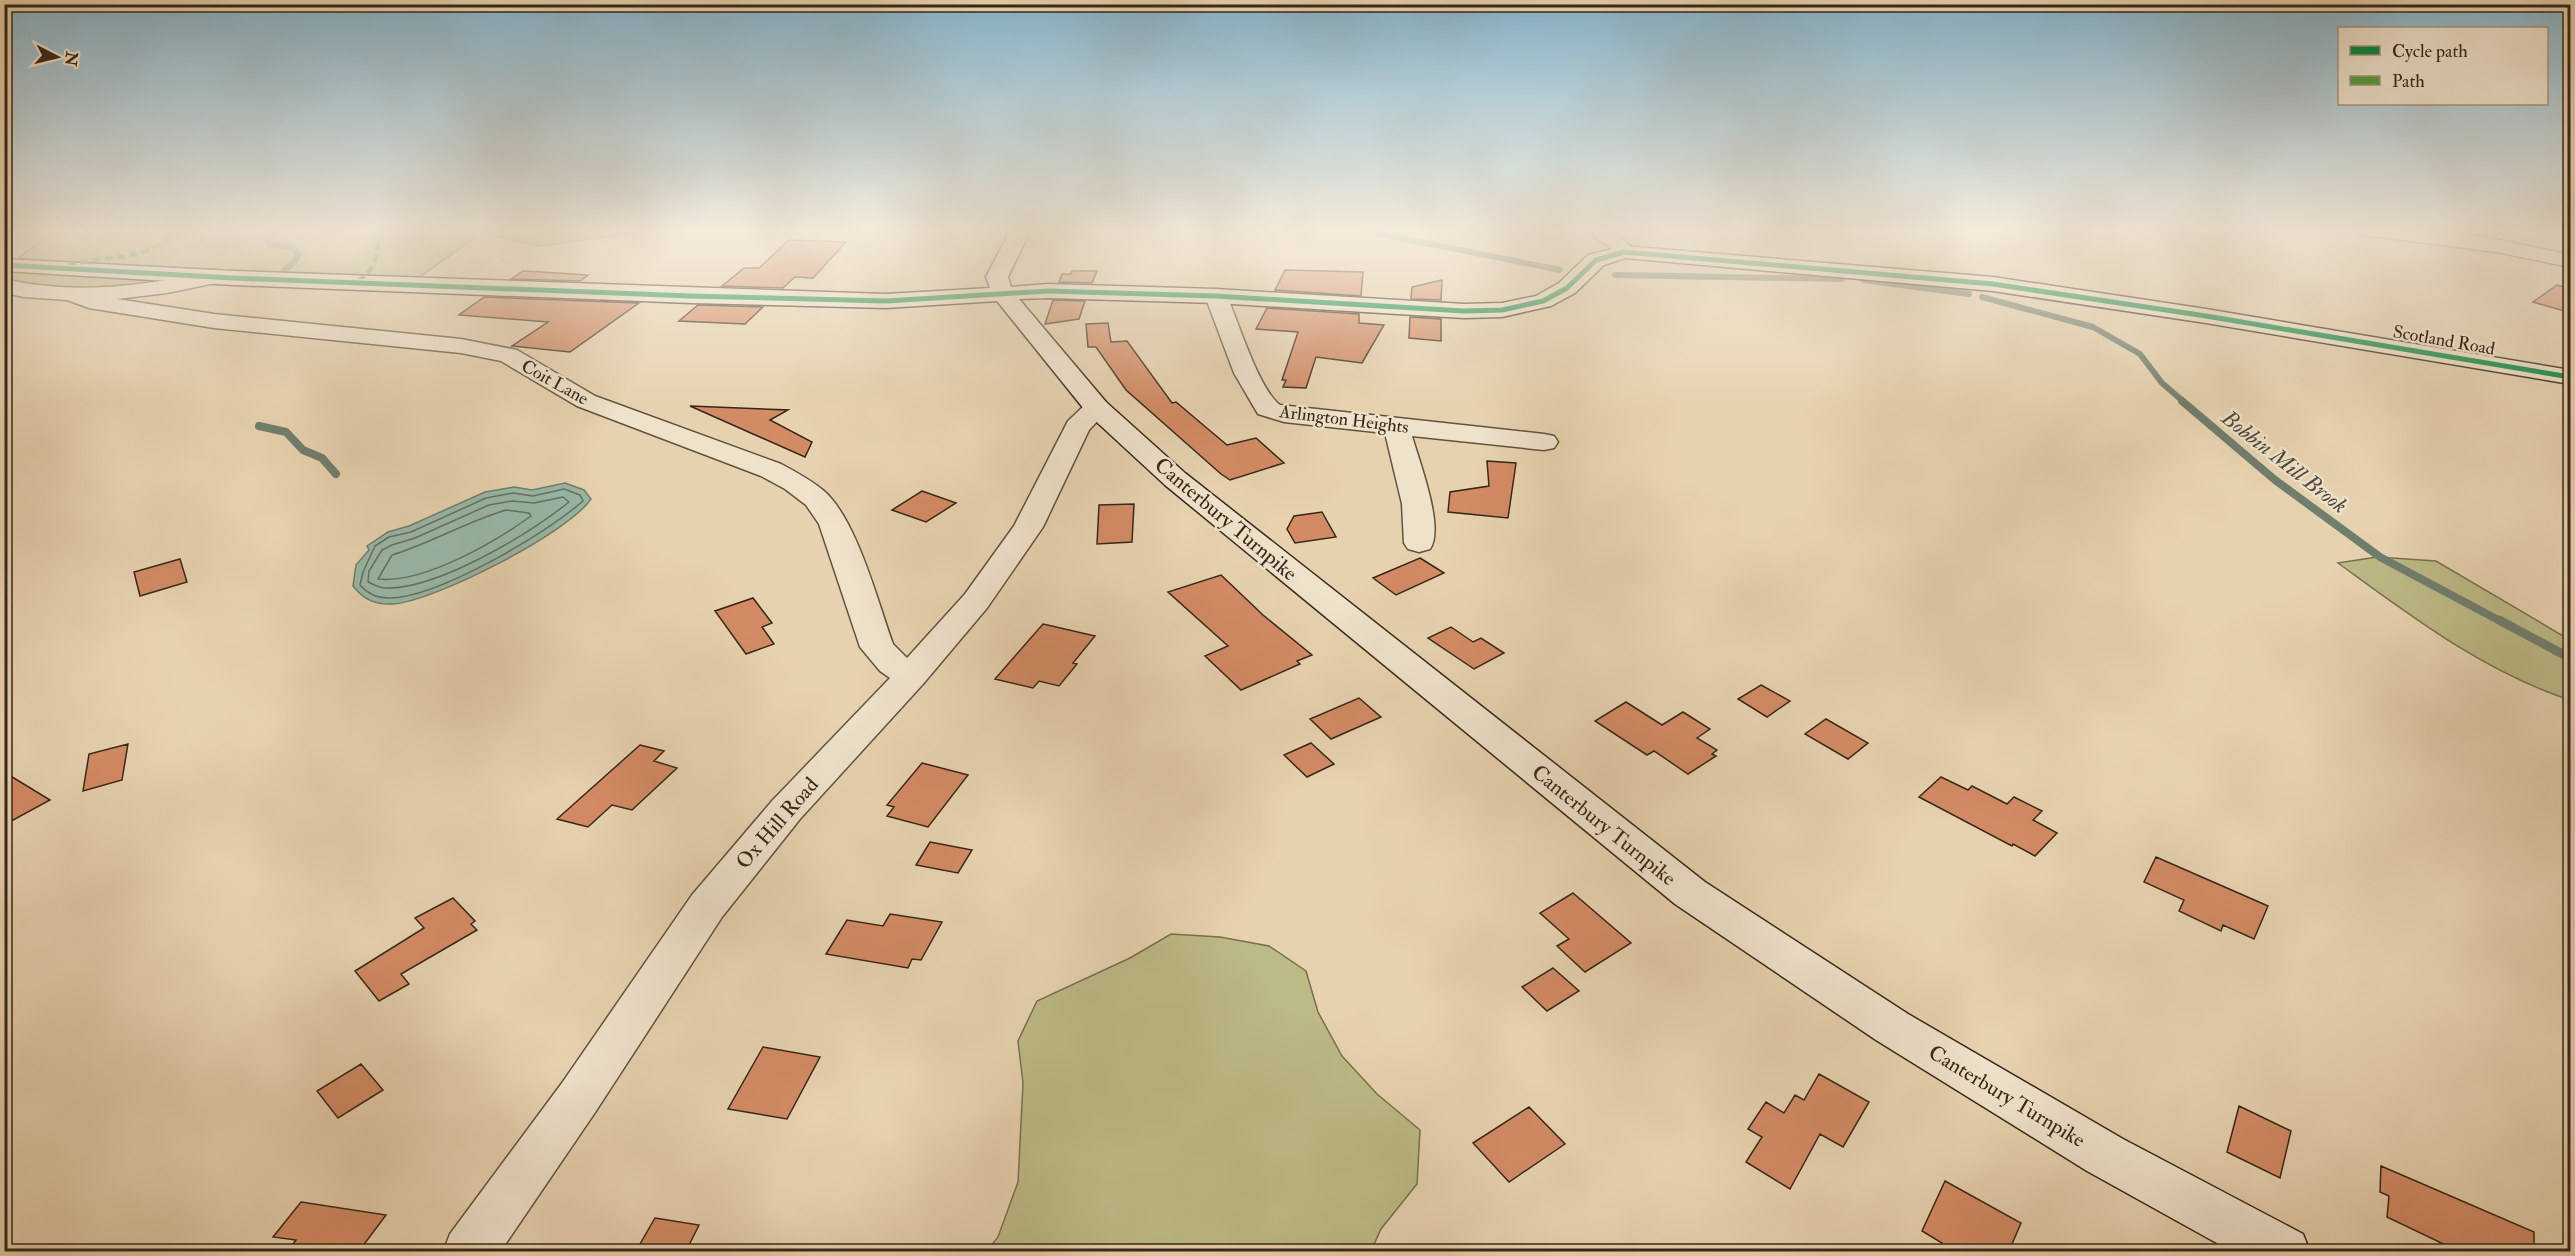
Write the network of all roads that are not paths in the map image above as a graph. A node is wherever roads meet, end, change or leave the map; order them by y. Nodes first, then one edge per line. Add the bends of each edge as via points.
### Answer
1 (11, 288) edge
2 (151, 288) edge
3 (510, 288) edge
4 (1001, 288) edge
5 (1567, 288) edge
6 (2017, 288) edge
7 (27, 291) junction
8 (74, 294) junction
9 (1003, 294) junction
10 (1216, 296) junction
11 (4, 302) edge
12 (2571, 377) edge
13 (1098, 408) junction
14 (1396, 426) junction
15 (1544, 442) dead end
16 (1419, 543) dead end
17 (911, 676) junction
18 (470, 1251) edge
19 (2284, 1251) edge

1 - 7 street
2 - 8 street
3 - 9 street, Scotland Road via 886,301
4 - 9 street
5 - 10 street, Scotland Road via 1543,301 1502,310 1422,311
6 - 12 street, Scotland Road
7 - 8 street
7 - 11 street
8 - 17 street, Coit Lane via 89,301 200,319 502,353 586,400 771,470 795,483 822,506 834,524 877,648 891,664
9 - 10 street, Scotland Road via 1048,291
9 - 13 street, Canterbury Turnpike
10 - 14 street, Arlington Heights via 1253,386 1267,409 1303,417
13 - 17 street, Ox Hill Road via 1077,427 1015,546 976,601
13 - 19 street, Canterbury Turnpike via 1175,479 1690,893 1892,1028 2105,1155
14 - 15 street, Arlington Heights
14 - 16 street via 1417,504
17 - 18 street, Ox Hill Road via 786,810 706,906 579,1097

